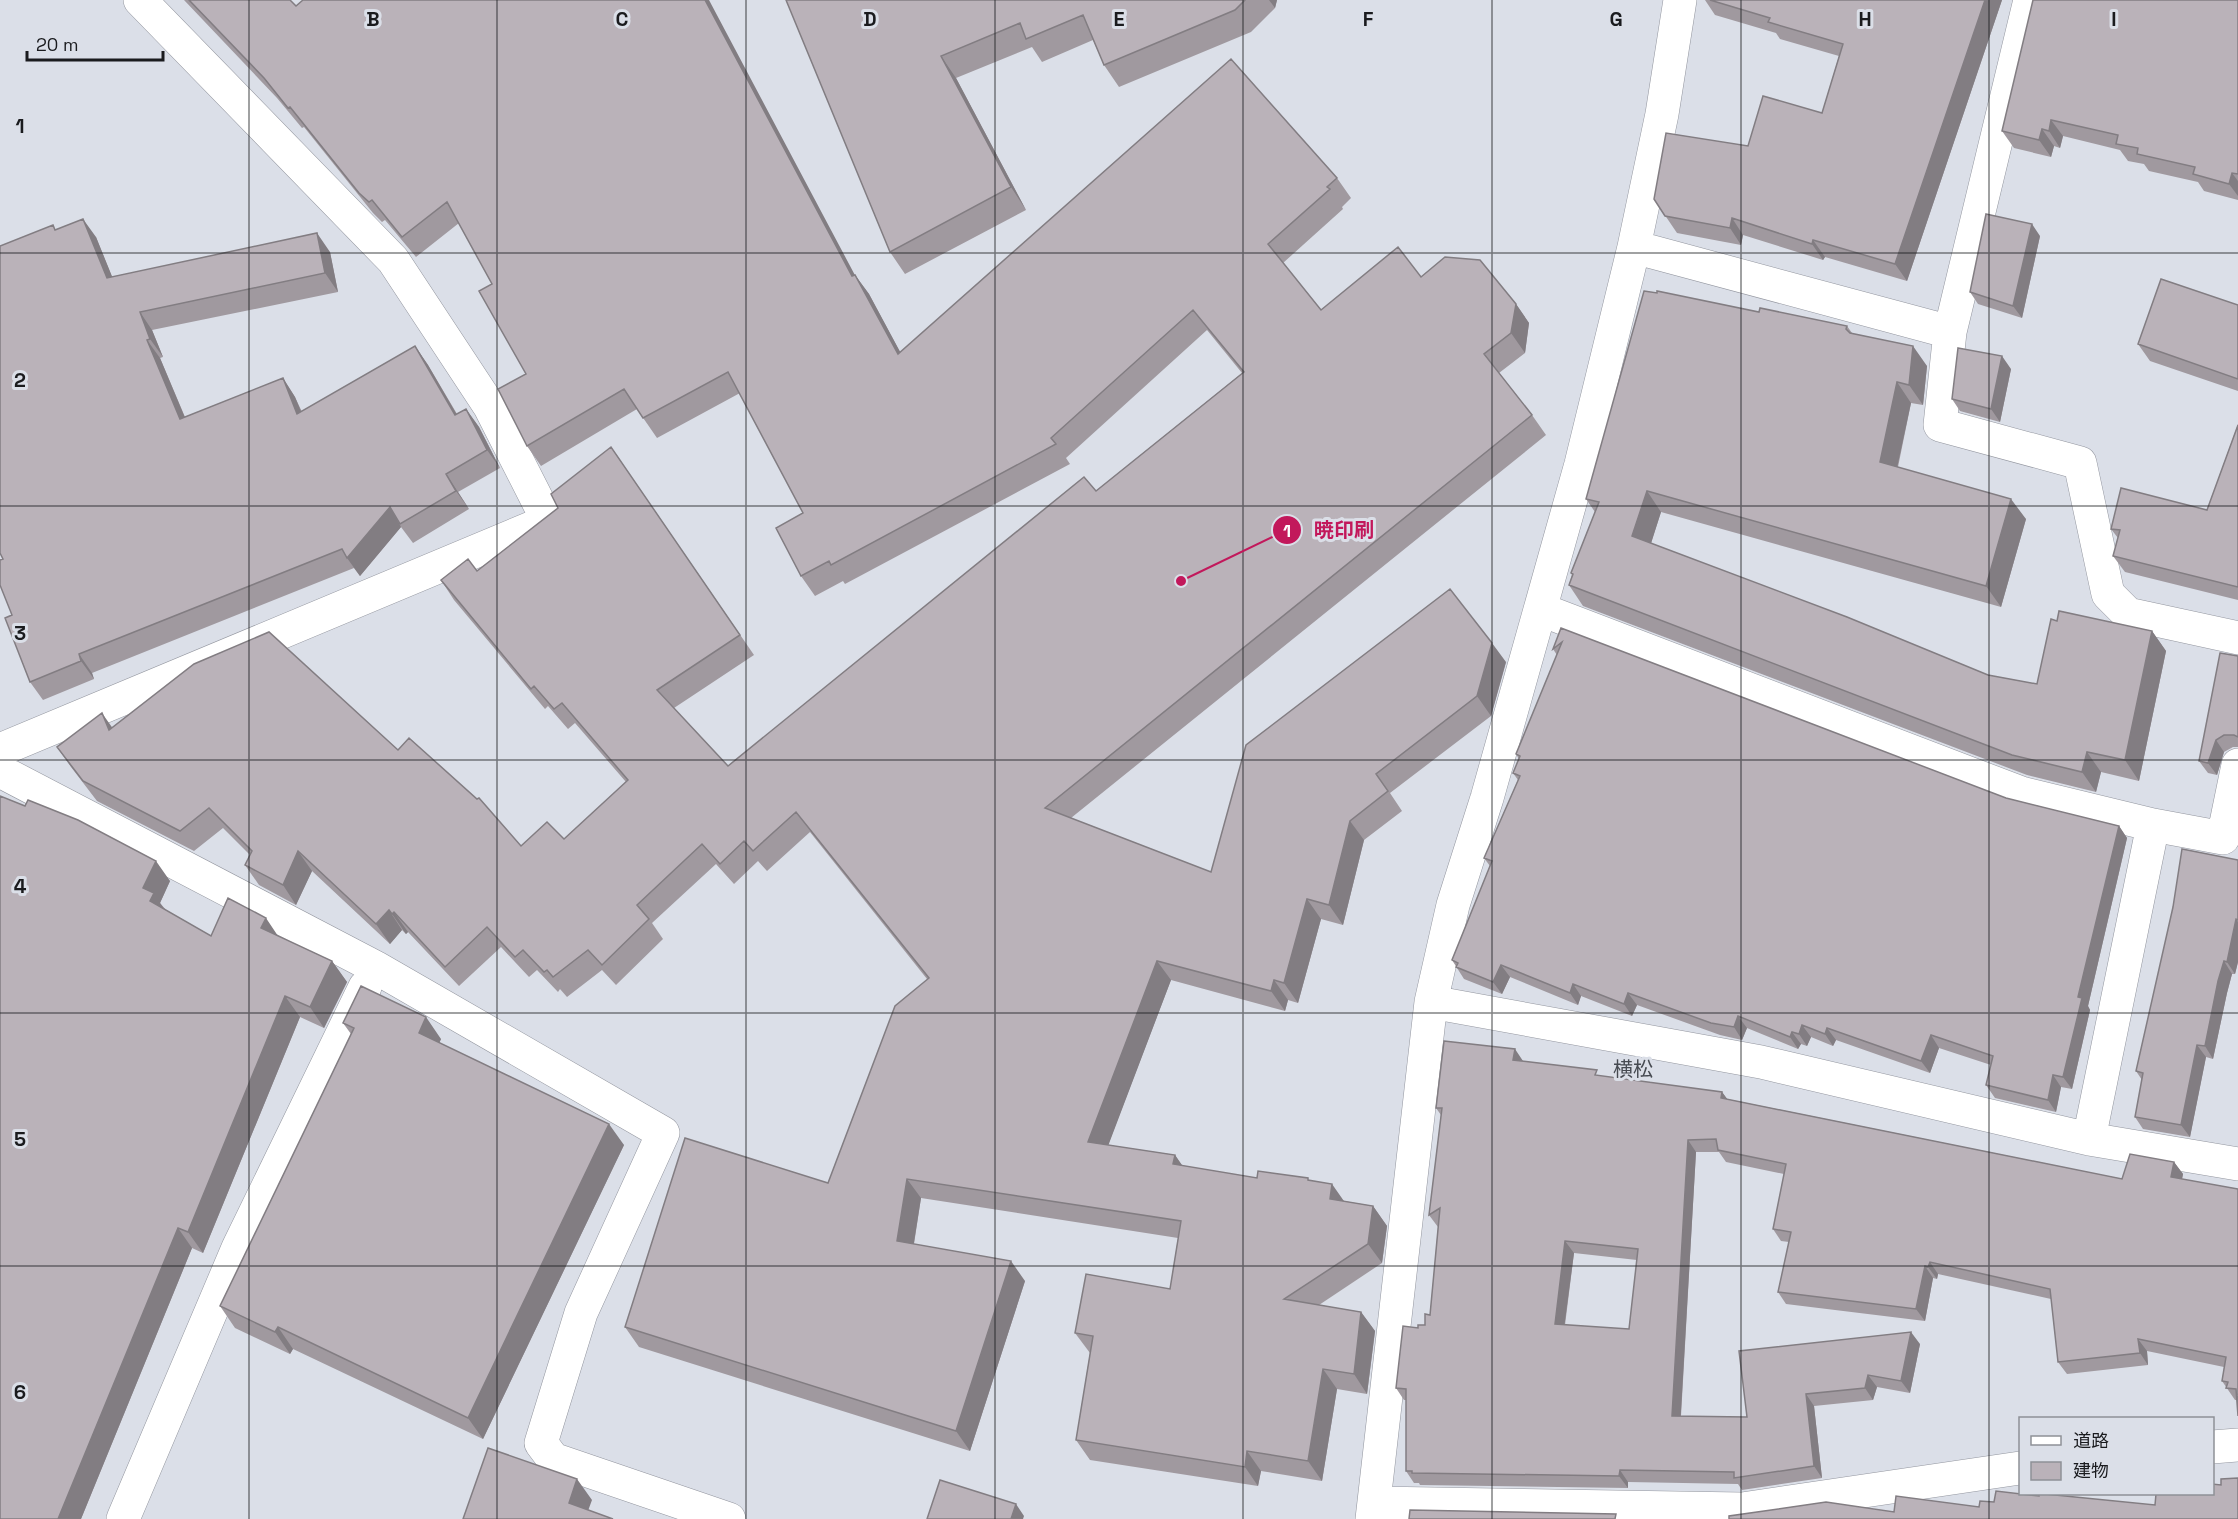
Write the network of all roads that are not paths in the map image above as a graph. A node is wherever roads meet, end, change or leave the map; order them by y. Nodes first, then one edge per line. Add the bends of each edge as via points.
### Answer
1 (140, 0) edge
2 (1680, 0) edge
3 (2030, 0) edge
4 (1634, 247) junction
5 (1950, 332) junction
6 (1542, 610) junction
7 (2238, 638) edge
8 (0, 750) edge
9 (2238, 765) edge
10 (0, 771) edge
11 (2154, 825) junction
12 (2230, 840) edge
13 (375, 967) junction
14 (1431, 1002) junction
15 (2089, 1139) junction
16 (2238, 1164) edge
17 (2238, 1445) edge
18 (2214, 1448) edge
19 (2019, 1468) edge
20 (1373, 1511) edge
21 (123, 1519) edge
22 (729, 1519) edge

1 - 8 street via 393,260 490,407 548,520
2 - 4 street via 1662,114
3 - 5 street
4 - 5 street
4 - 6 street
5 - 7 street via 1940,425 2080,463 2108,594 2128,614
6 - 11 street via 2021,793
6 - 14 street via 1453,905
9 - 12 street
10 - 13 street
11 - 12 street
11 - 15 street
13 - 21 street via 238,1248
13 - 22 street via 663,1132 581,1313 541,1443 553,1459
14 - 15 street via 1761,1062
14 - 20 street
15 - 16 street
17 - 18 street
19 - 20 street via 1742,1509

